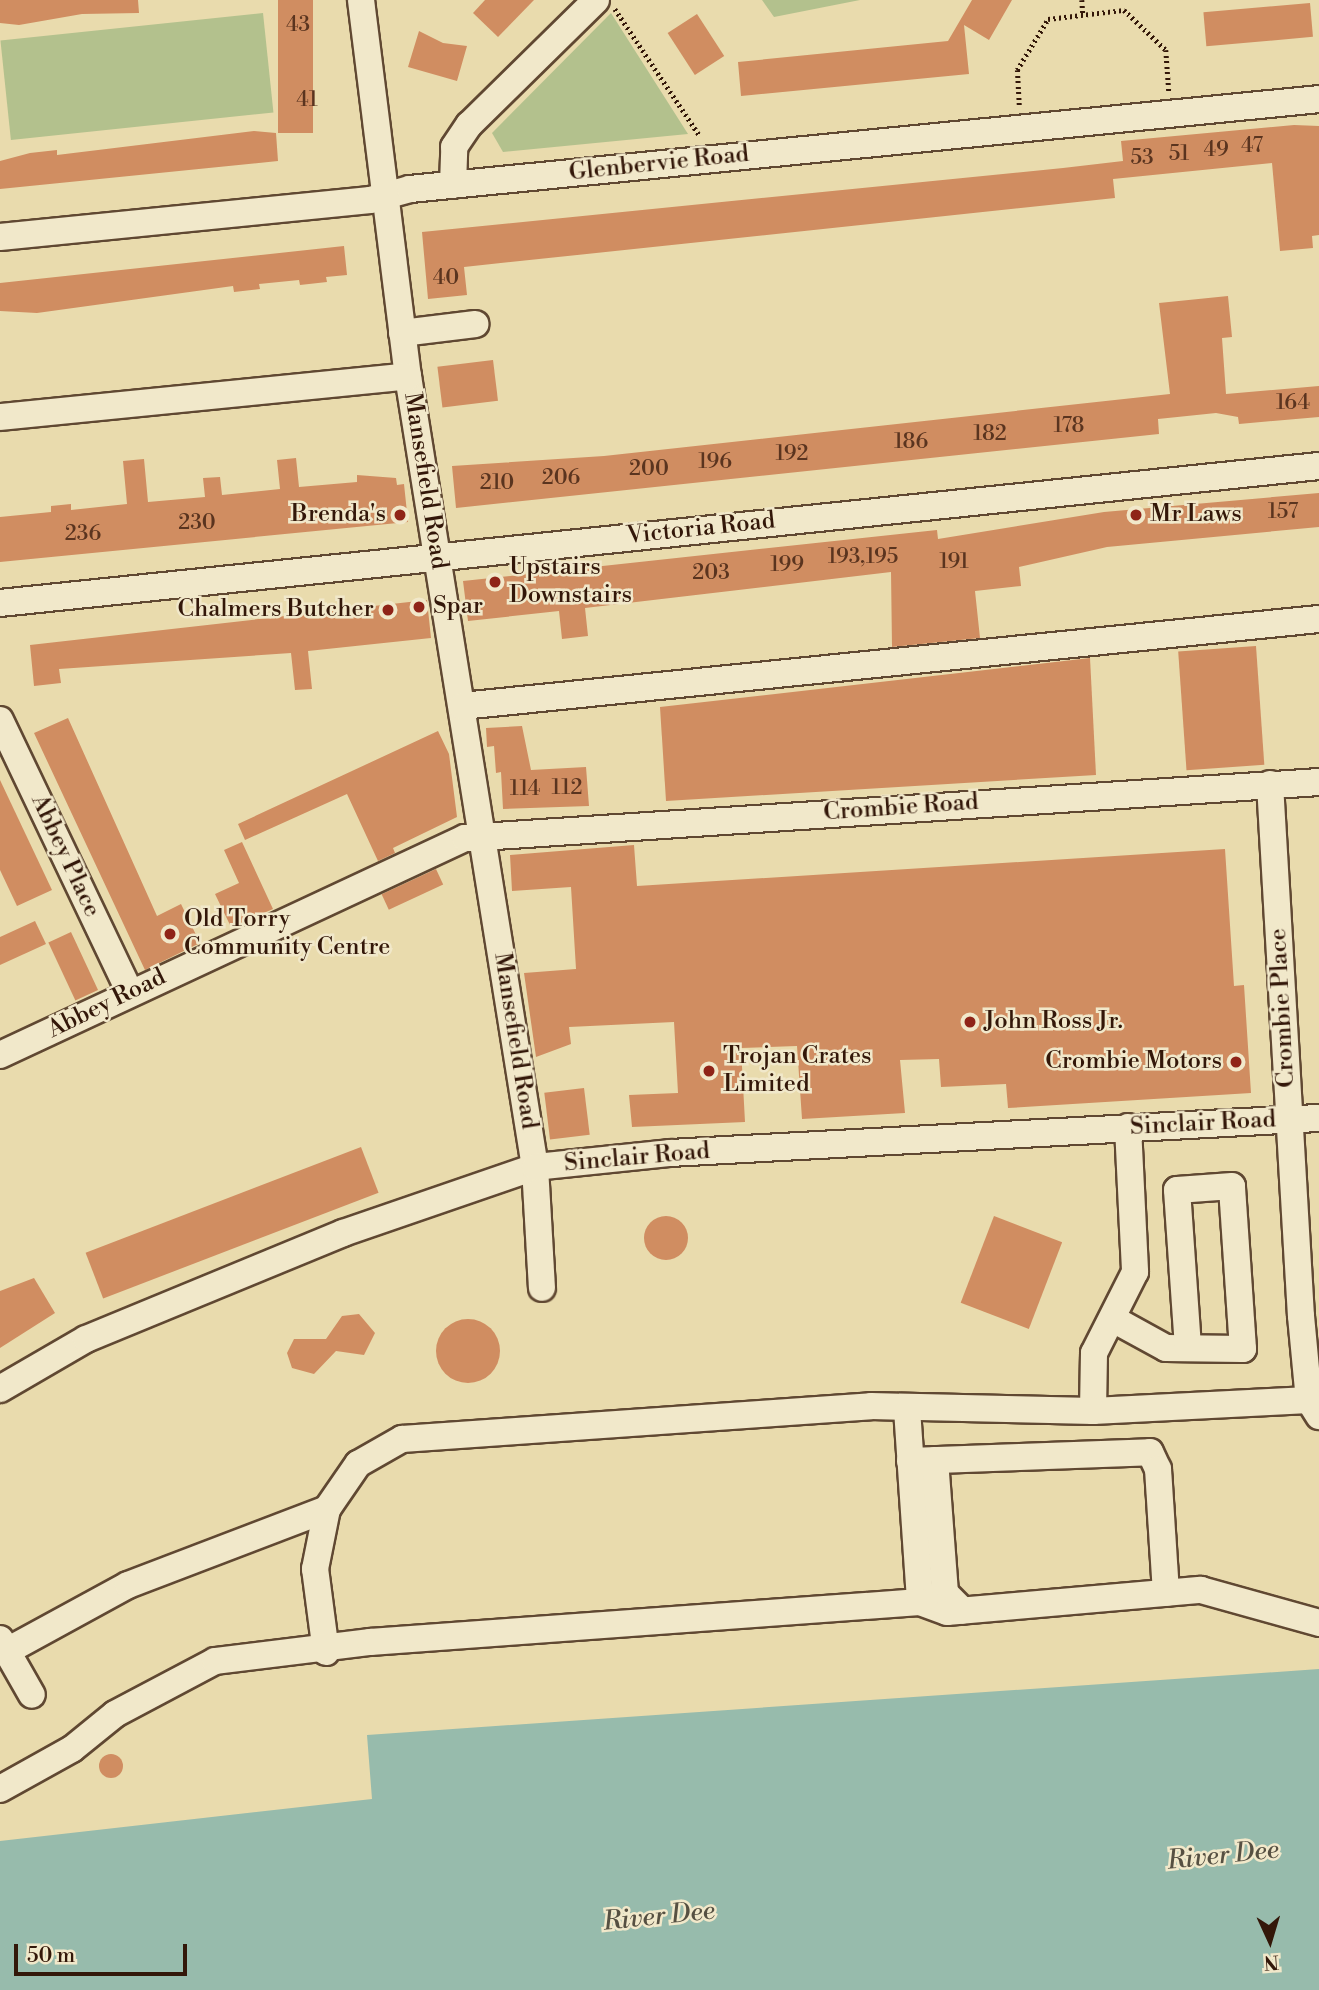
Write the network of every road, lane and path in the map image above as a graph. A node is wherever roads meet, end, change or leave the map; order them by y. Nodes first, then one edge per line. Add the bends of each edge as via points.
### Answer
1 (360, 0) edge
2 (596, 0) edge
3 (609, 0) edge
4 (1082, 0) edge
5 (1083, 15) junction
6 (1319, 99) edge
7 (1171, 110) junction
8 (1021, 127) junction
9 (714, 158) junction
10 (453, 185) junction
11 (383, 195) junction
12 (0, 237) edge
13 (475, 324) dead end
14 (402, 333) junction
15 (408, 376) junction
16 (0, 417) edge
17 (1319, 466) edge
18 (438, 557) junction
19 (0, 603) edge
20 (1319, 619) edge
21 (462, 706) junction
22 (0, 720) edge
23 (1319, 782) edge
24 (1270, 784) junction
25 (482, 835) junction
26 (130, 993) junction
27 (0, 1055) edge
28 (1319, 1118) edge
29 (1290, 1120) junction
30 (1128, 1127) junction
31 (535, 1167) junction
32 (542, 1288) dead end
33 (1310, 1315) edge
34 (1113, 1319) junction
35 (1188, 1347) junction
36 (0, 1389) edge
37 (1314, 1408) edge
38 (907, 1409) junction
39 (1093, 1411) junction
40 (923, 1460) junction
41 (327, 1509) junction
42 (1166, 1593) junction
43 (919, 1601) junction
44 (963, 1611) junction
45 (1319, 1623) edge
46 (4, 1645) edge
47 (326, 1652) junction
48 (32, 1695) dead end
49 (0, 1789) edge

1 - 11 street, Mansefield Road
2 - 10 street via 469,125 454,147
3 - 9 path
4 - 5 path
5 - 7 path via 1124,10 1166,50
5 - 8 path via 1048,19 1017,70
6 - 7 street, Glenbervie Road
7 - 8 street, Glenbervie Road
8 - 9 street, Glenbervie Road
9 - 10 street, Glenbervie Road
10 - 11 street, Glenbervie Road
11 - 12 street, Glenbervie Road
11 - 14 street, Mansefield Road
13 - 14 street
14 - 15 street, Mansefield Road
15 - 16 street
15 - 18 street, Mansefield Road
17 - 18 street, Victoria Road
18 - 19 street, Victoria Road
18 - 21 street, Mansefield Road
20 - 21 street
21 - 25 street, Mansefield Road
22 - 26 street, Abbey Place
23 - 24 street, Crombie Road
24 - 25 street, Crombie Road
24 - 29 street, Crombie Place
25 - 26 street, Abbey Road
25 - 31 street, Mansefield Road
26 - 27 street, Abbey Road
28 - 29 street, Sinclair Road
29 - 30 street, Sinclair Road
29 - 33 street, Crombie Place
30 - 31 street, Sinclair Road via 670,1153
30 - 34 street via 1137,1255
31 - 32 street, Mansefield Road
31 - 36 street, Sinclair Road via 343,1233 86,1339
33 - 37 street, Crombie Place
34 - 35 street via 1166,1349
34 - 39 street via 1094,1353
35 - 35 street via 1177,1190 1232,1186 1243,1349 1205,1353
37 - 39 street
38 - 39 street
38 - 40 street
38 - 41 street via 802,1409 402,1439 358,1464
40 - 42 street via 1150,1452 1158,1469
40 - 43 street
40 - 44 street via 945,1593
41 - 46 street via 128,1585
41 - 47 street via 315,1569
42 - 44 street
42 - 45 street via 1201,1590
43 - 44 street
43 - 47 street via 370,1642
46 - 48 street
47 - 49 street via 215,1661 115,1714 72,1749

